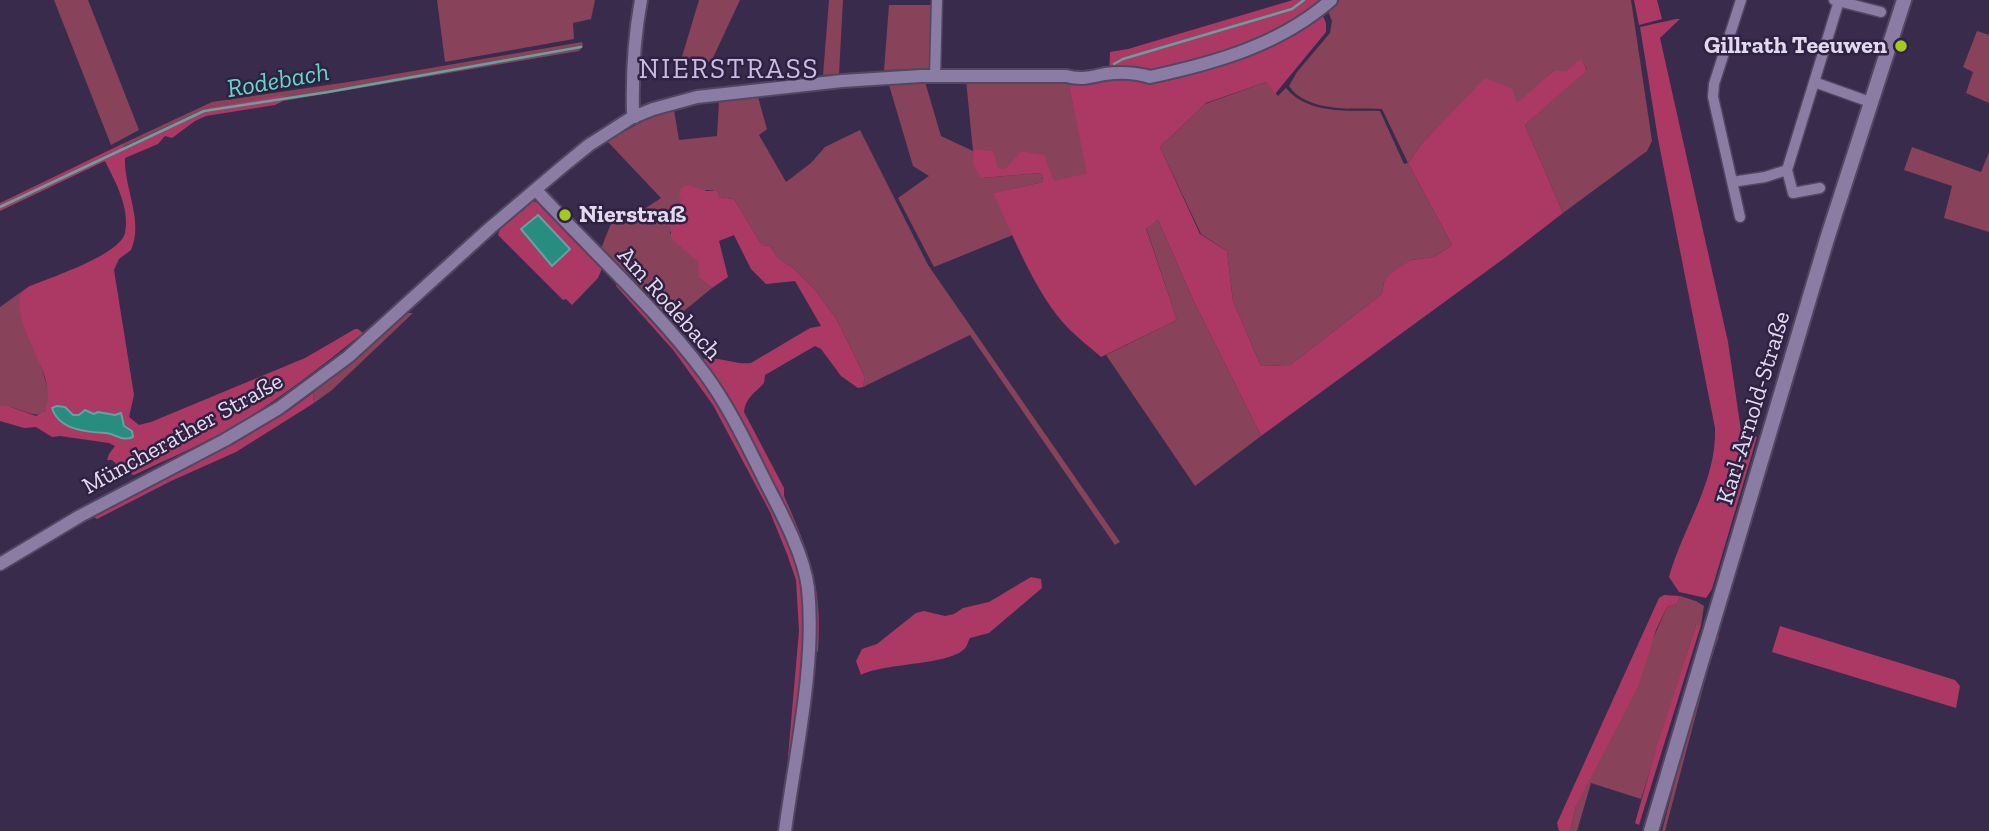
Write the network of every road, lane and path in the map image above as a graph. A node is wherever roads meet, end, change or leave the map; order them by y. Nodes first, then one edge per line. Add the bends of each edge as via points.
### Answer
1 (641, 0) edge
2 (937, 0) edge
3 (1331, 0) edge
4 (1741, 0) edge
5 (1904, 0) edge
6 (1837, 1) edge
7 (1881, 12) dead end
8 (935, 76) junction
9 (1814, 82) junction
10 (1870, 102) junction
11 (635, 117) junction
12 (1787, 170) junction
13 (1732, 182) junction
14 (1820, 188) dead end
15 (536, 190) junction
16 (1740, 217) dead end
17 (0, 564) edge
18 (785, 831) edge
19 (1651, 831) edge

1 - 11 street via 632,71
2 - 8 street
3 - 8 street via 1281,33 1223,60 1150,77
4 - 13 street via 1713,97
5 - 10 main road, Karl-Arnold-Straße
6 - 7 street
6 - 9 street
8 - 11 street via 697,97
9 - 10 street
9 - 12 street
10 - 19 main road, Karl-Arnold-Straße
11 - 15 street via 589,145
12 - 13 street
12 - 14 street via 1793,193
13 - 16 street
15 - 17 street, Müncherather Straße via 348,356 279,408
15 - 18 street, Am Rodebach via 705,373 788,528 808,587 810,625

